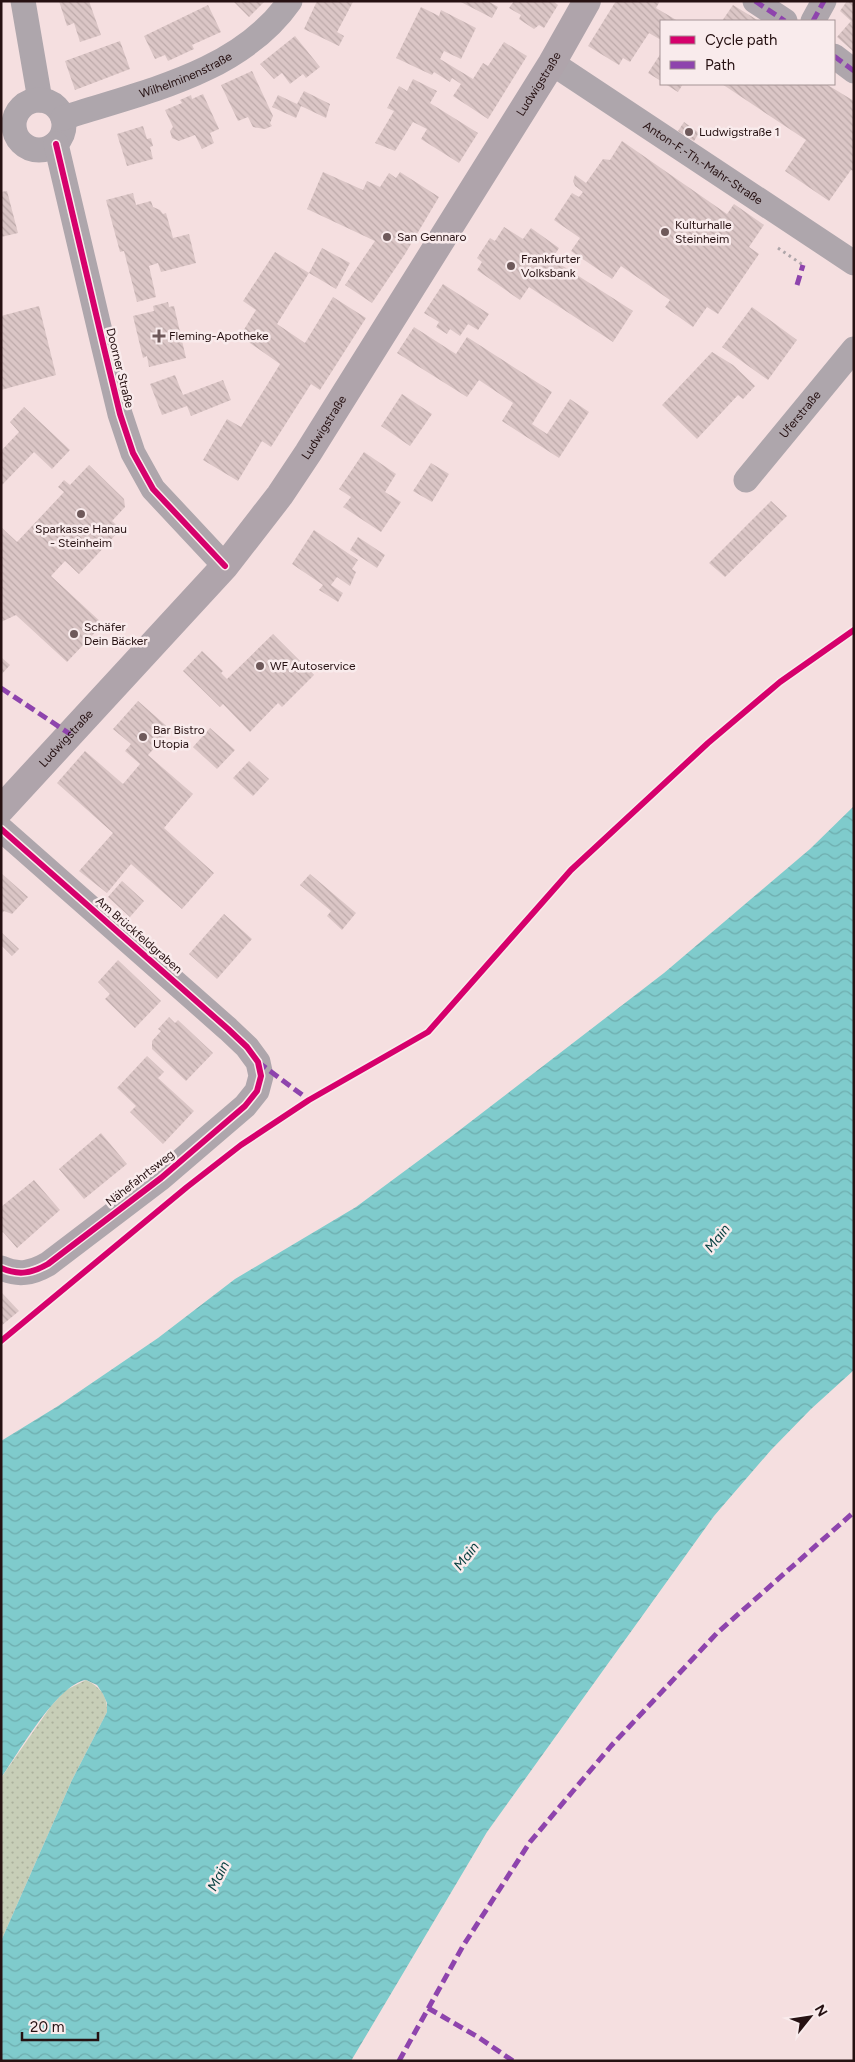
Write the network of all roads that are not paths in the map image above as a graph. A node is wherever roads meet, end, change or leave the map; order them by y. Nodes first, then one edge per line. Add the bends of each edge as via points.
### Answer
1 (23, 1) edge
2 (290, 1) edge
3 (587, 1) edge
4 (755, 1) edge
5 (824, 1) edge
6 (784, 20) edge
7 (814, 20) edge
8 (835, 57) edge
9 (552, 63) junction
10 (854, 71) edge
11 (40, 100) junction
12 (63, 118) junction
13 (8, 130) edge
14 (56, 144) junction
15 (854, 263) edge
16 (854, 349) edge
17 (746, 480) dead end
18 (224, 566) junction
19 (1, 809) edge
20 (1, 829) edge
21 (258, 1062) joint
22 (1, 1268) edge

1 - 11 street
2 - 12 street, Wilhelminenstraße via 250,42 210,66 146,92
3 - 9 main road, Ludwigstraße
4 - 6 street
5 - 7 street
8 - 10 street
9 - 15 street, Anton-F.-Th.-Mahr-Straße
9 - 18 main road, Ludwigstraße via 308,453 280,495
11 - 12 street via 55,105
11 - 13 street via 32,101 18,111
12 - 14 street via 64,132
13 - 14 street via 34,150
14 - 18 street, Doorner Straße via 120,414 132,452 153,489
16 - 17 street, Uferstraße
18 - 19 main road, Ludwigstraße
20 - 21 street, Am Brückfeldgraben via 228,1029
21 - 22 street, Nähefahrtsweg via 257,1091 245,1106 161,1178 48,1264 27,1273

